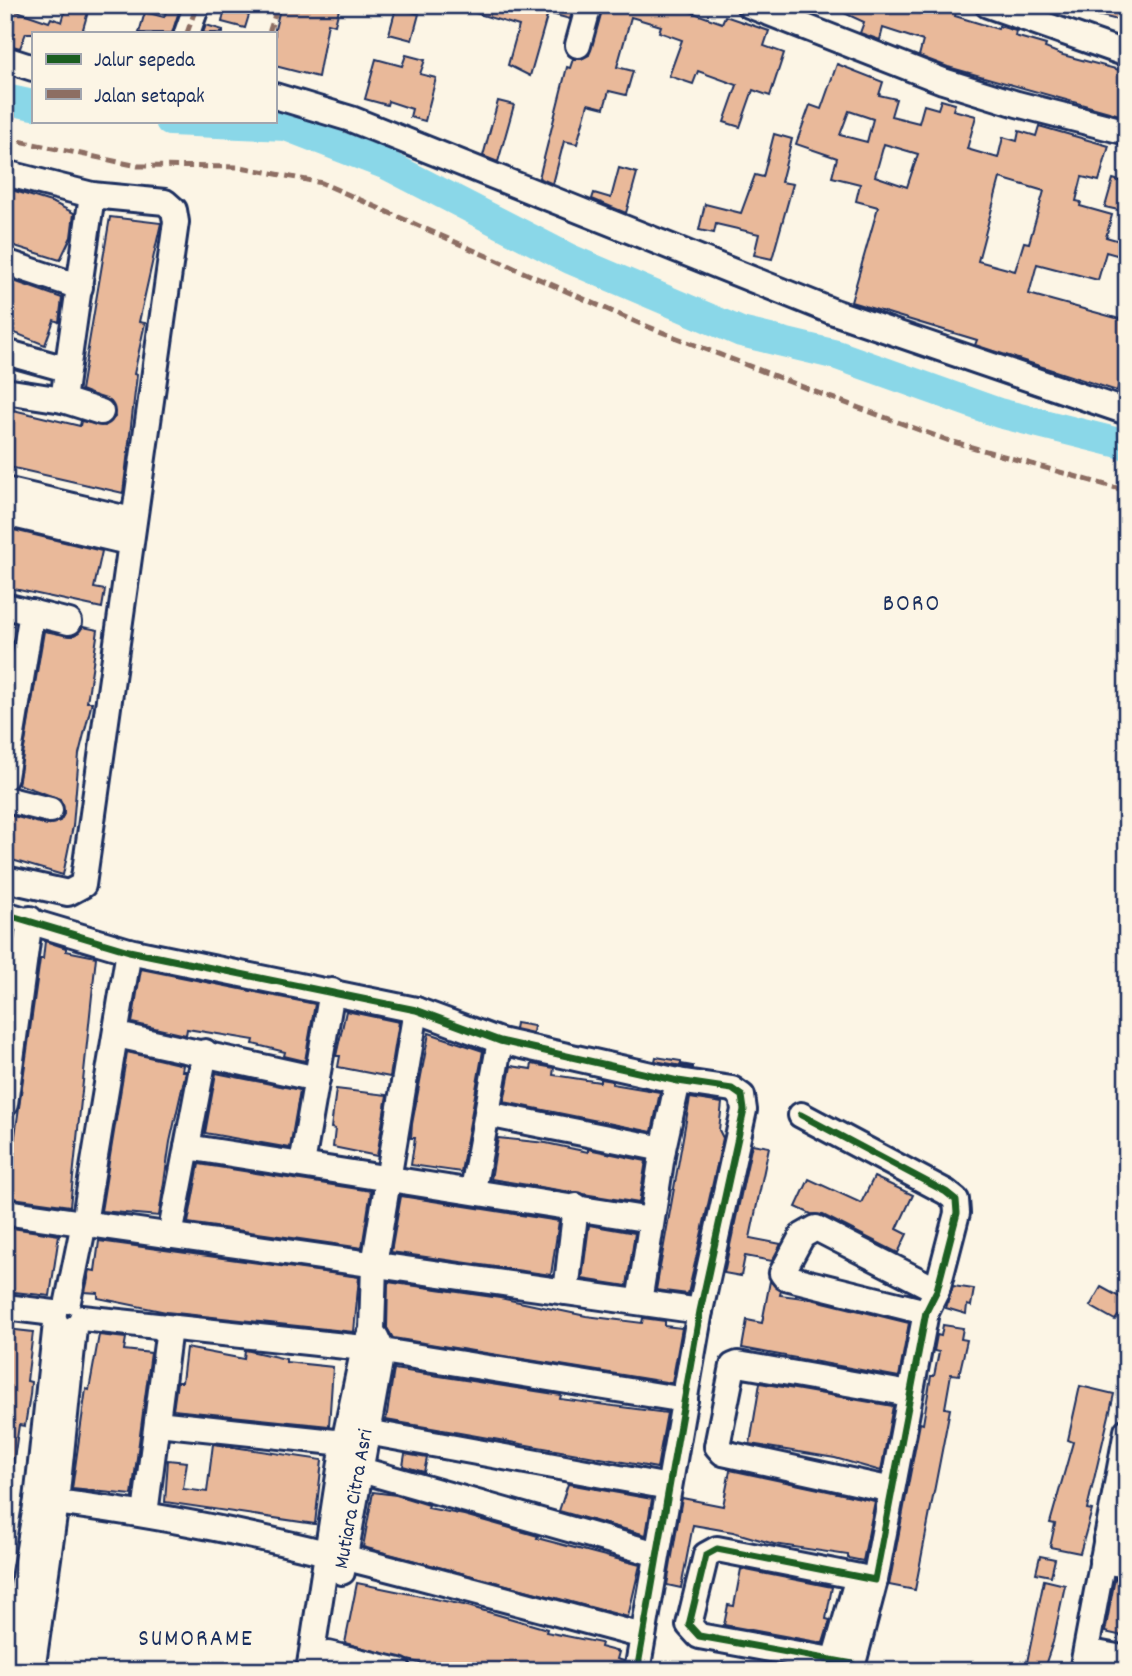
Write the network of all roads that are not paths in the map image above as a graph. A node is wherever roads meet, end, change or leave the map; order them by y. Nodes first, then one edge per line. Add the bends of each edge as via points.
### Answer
1 (197, 5) edge
2 (589, 5) edge
3 (749, 5) edge
4 (988, 5) edge
5 (187, 32) edge
6 (578, 45) dead end
7 (1127, 54) edge
8 (5, 59) edge
9 (32, 68) edge
10 (276, 96) edge
11 (1127, 132) edge
12 (5, 173) edge
13 (92, 195) junction
14 (5, 262) edge
15 (80, 287) junction
16 (5, 352) edge
17 (66, 369) junction
18 (5, 391) edge
19 (63, 400) junction
20 (101, 412) dead end
21 (1127, 412) edge
22 (5, 491) edge
23 (5, 513) edge
24 (130, 531) junction
25 (5, 606) edge
26 (32, 612) junction
27 (69, 622) dead end
28 (11, 703) edge
29 (5, 777) edge
30 (5, 799) edge
31 (50, 810) dead end
32 (5, 879) edge
33 (5, 914) edge
34 (30, 919) junction
35 (129, 951) junction
36 (13, 988) edge
37 (332, 991) junction
38 (416, 1010) junction
39 (117, 1035) junction
40 (500, 1041) junction
41 (205, 1052) junction
42 (8, 1057) edge
43 (317, 1079) junction
44 (678, 1081) junction
45 (5, 1104) edge
46 (487, 1114) junction
47 (802, 1115) dead end
48 (187, 1147) junction
49 (663, 1149) junction
50 (302, 1164) junction
51 (387, 1177) junction
52 (473, 1190) junction
53 (576, 1206) junction
54 (5, 1212) edge
55 (651, 1220) junction
56 (84, 1223) junction
57 (170, 1236) junction
58 (374, 1265) junction
59 (566, 1292) junction
60 (932, 1301) junction
61 (639, 1302) junction
62 (5, 1307) edge
63 (700, 1311) junction
64 (67, 1317) junction
65 (169, 1328) junction
66 (373, 1343) junction
67 (910, 1394) junction
68 (685, 1400) junction
69 (157, 1423) junction
70 (1127, 1431) edge
71 (368, 1433) junction
72 (344, 1443) junction
73 (361, 1470) junction
74 (669, 1487) junction
75 (892, 1490) junction
76 (46, 1501) junction
77 (145, 1514) junction
78 (1112, 1549) edge
79 (657, 1553) junction
80 (337, 1555) junction
81 (1127, 1565) edge
82 (866, 1579) junction
83 (643, 1636) junction
84 (9, 1657) edge
85 (1127, 1659) edge
86 (1084, 1661) edge
87 (327, 1663) edge
88 (842, 1666) edge
89 (32, 1671) edge
90 (309, 1671) edge
91 (399, 1671) edge
92 (637, 1671) edge

1 - 5 street
2 - 6 street
3 - 11 street via 943,81
4 - 7 street
8 - 9 street
10 - 21 street via 351,119 834,312
12 - 13 street
13 - 15 street
13 - 24 street via 165,202 174,210 176,222
14 - 15 street
15 - 17 street
16 - 17 street
17 - 19 street
18 - 19 street
19 - 20 street
22 - 24 street
23 - 24 street
24 - 32 street via 82,885 68,893
25 - 26 street
26 - 27 street
26 - 28 street
28 - 29 street
30 - 31 street
33 - 34 street
34 - 35 street
34 - 36 street
35 - 37 street
35 - 39 street
36 - 42 street
37 - 38 street
37 - 43 street
38 - 40 street
38 - 51 street, Mutiara Citra Asri
39 - 41 street
39 - 56 street
40 - 44 street
40 - 46 street
41 - 43 street
41 - 48 street
42 - 45 street
43 - 50 street
44 - 49 street
44 - 63 street via 732,1089 744,1104
46 - 49 street
46 - 52 street
47 - 60 street via 954,1198 957,1213
48 - 50 street
48 - 57 street
49 - 55 street
50 - 51 street
51 - 52 street
51 - 58 street, Mutiara Citra Asri
52 - 53 street
53 - 55 street
53 - 59 street
54 - 56 street
55 - 61 street
56 - 57 street
56 - 64 street
57 - 58 street
58 - 59 street
58 - 66 street, Mutiara Citra Asri
59 - 61 street
60 - 60 street via 785,1278 782,1273 802,1236 816,1228
60 - 67 street
61 - 63 street
62 - 64 street
63 - 68 street
64 - 65 street
64 - 76 street
65 - 66 street
65 - 69 street
66 - 68 street
66 - 71 street, Mutiara Citra Asri
66 - 72 street, Mutiara Citra Asri
67 - 75 street
67 - 75 street via 738,1364 733,1366 717,1446 723,1453
68 - 74 street
69 - 72 street
69 - 77 street
70 - 78 street
71 - 73 street, Mutiara Citra Asri
71 - 74 street
72 - 80 street, Mutiara Citra Asri
73 - 79 street
73 - 80 street, Mutiara Citra Asri
74 - 79 street
75 - 82 street
76 - 77 street
76 - 84 street
76 - 89 street
77 - 80 street
78 - 81 street
78 - 86 street
79 - 83 street
80 - 83 street
80 - 87 street, Mutiara Citra Asri
80 - 90 street, Mutiara Citra Asri
82 - 88 street
82 - 88 street via 717,1549 706,1555 689,1625 699,1636
83 - 92 street
85 - 86 street
87 - 91 street

